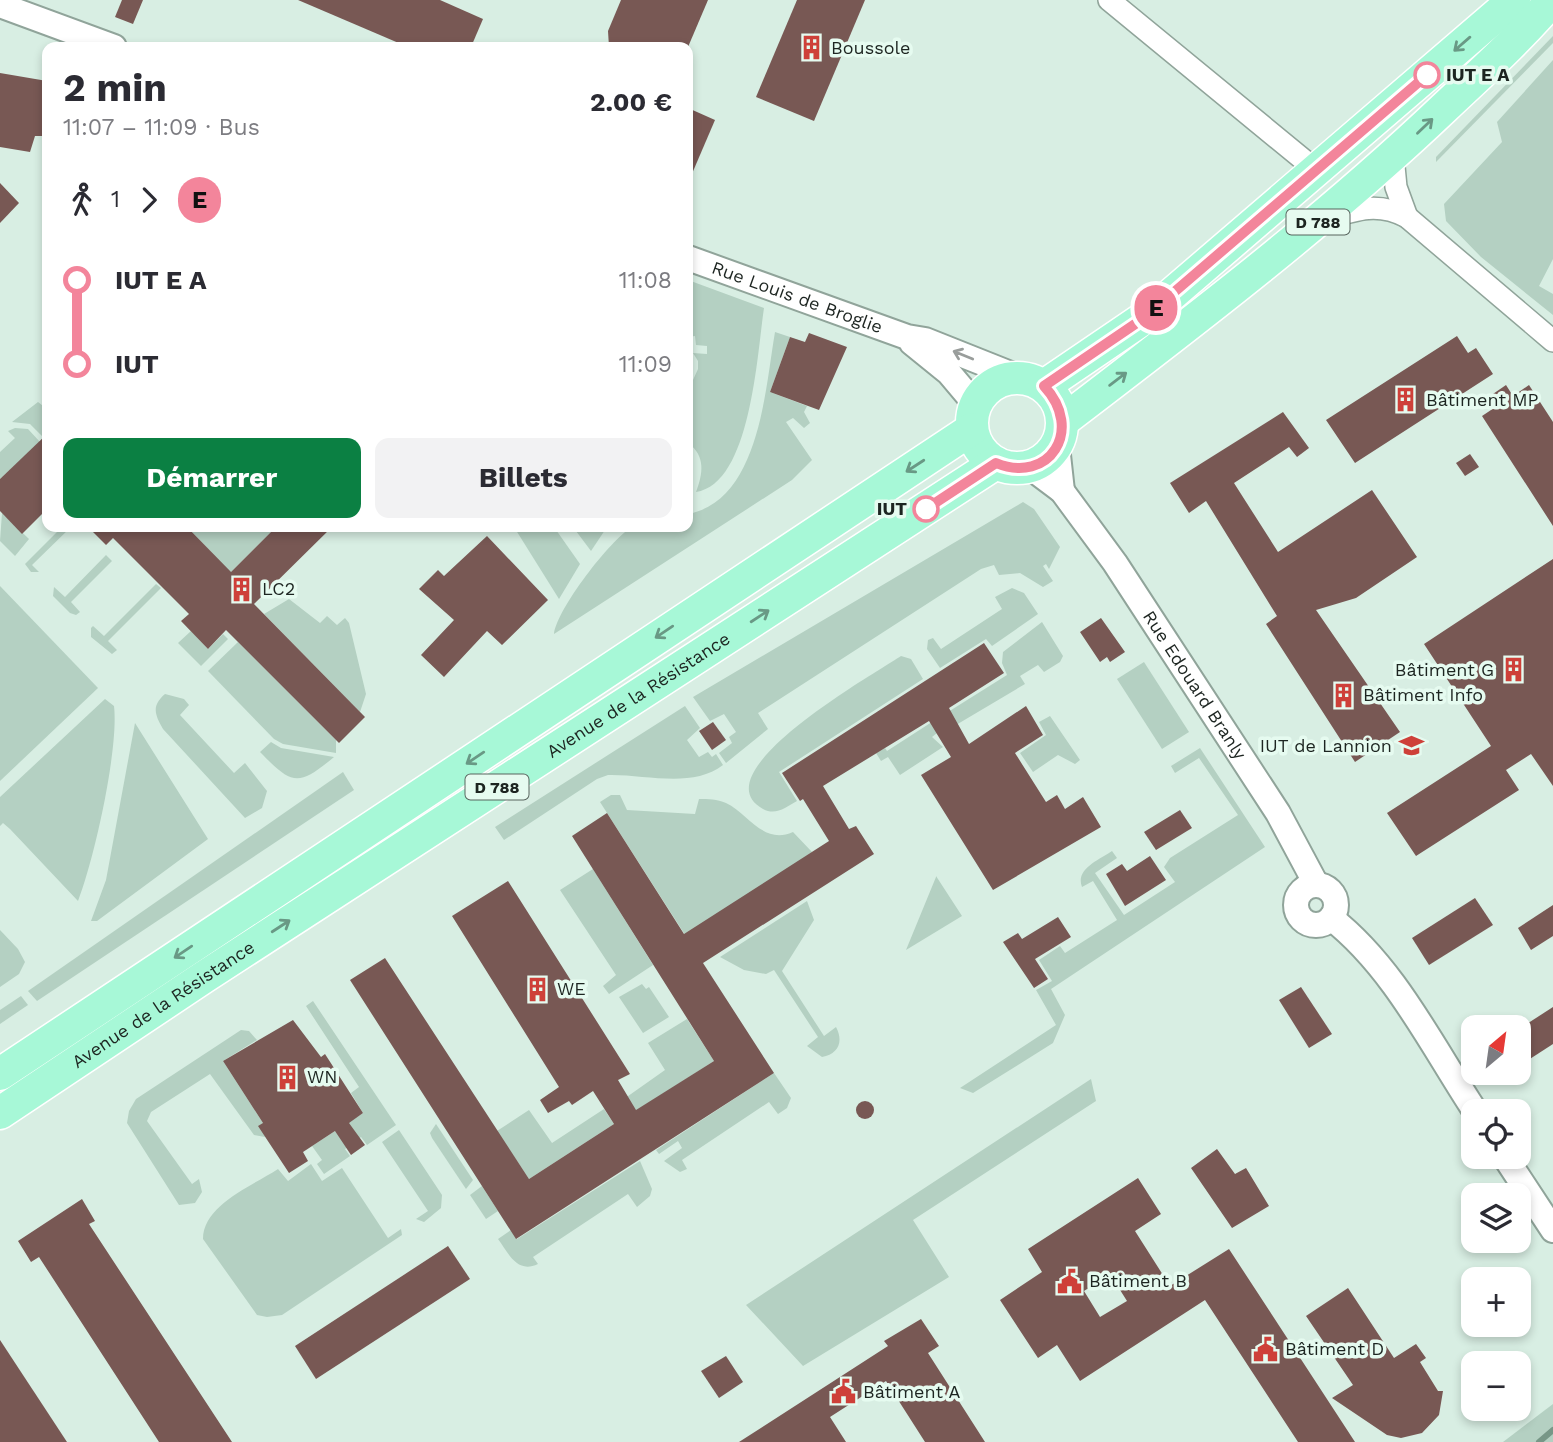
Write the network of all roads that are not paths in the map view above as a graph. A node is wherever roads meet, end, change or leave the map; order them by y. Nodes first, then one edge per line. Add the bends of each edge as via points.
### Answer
1 (1110, 0) edge
2 (1514, 0) edge
3 (1552, 0) edge
4 (0, 5) edge
5 (100, 42) edge
6 (1393, 156) junction
7 (1317, 170) junction
8 (1407, 217) junction
9 (1318, 221) junction
10 (693, 260) edge
11 (1201, 316) junction
12 (907, 337) junction
13 (1553, 341) edge
14 (1031, 382) junction
15 (974, 417) junction
16 (1060, 433) junction
17 (996, 463) junction
18 (1030, 467) junction
19 (1062, 491) junction
20 (1316, 884) junction
21 (1331, 918) junction
22 (0, 1074) edge
23 (1467, 1099) edge
24 (0, 1113) edge
25 (1513, 1169) edge
26 (1553, 1230) edge

1 - 7 street
2 -> 7 main road, D 788
6 -> 3 main road, D 788
4 - 5 street
6 - 8 street via 1396,187
6 - 9 main road, D 788
7 - 11 main road via 1323,180 1319,191
7 - 14 main road, D 788 via 1144,318
8 - 9 street via 1372,207
8 - 13 street
9 - 11 main road, D 788
10 - 12 street, Rue Louis de Broglie
16 -> 11 main road, D 788
14 -> 12 street, Rue Louis de Broglie
12 - 15 street, Rue Louis de Broglie via 949,373
14 - 15 main road via 993,384
14 - 16 main road via 1058,401
15 - 17 main road via 984,454
15 -> 22 main road, Avenue de la Résistance / D 788
16 - 18 main road via 1046,459
16 - 19 street, Rue Edouard Branly
17 - 18 main road
24 -> 17 main road, Avenue de la Résistance / D 788
18 - 19 street, Rue Edouard Branly
19 - 20 street, Rue Edouard Branly via 1173,649 1278,814
20 - 21 street, Rue Edouard Branly via 1335,897
20 - 21 street via 1300,892 1297,911 1304,921 1315,925
21 - 23 street via 1355,937 1382,969
25 - 26 street

